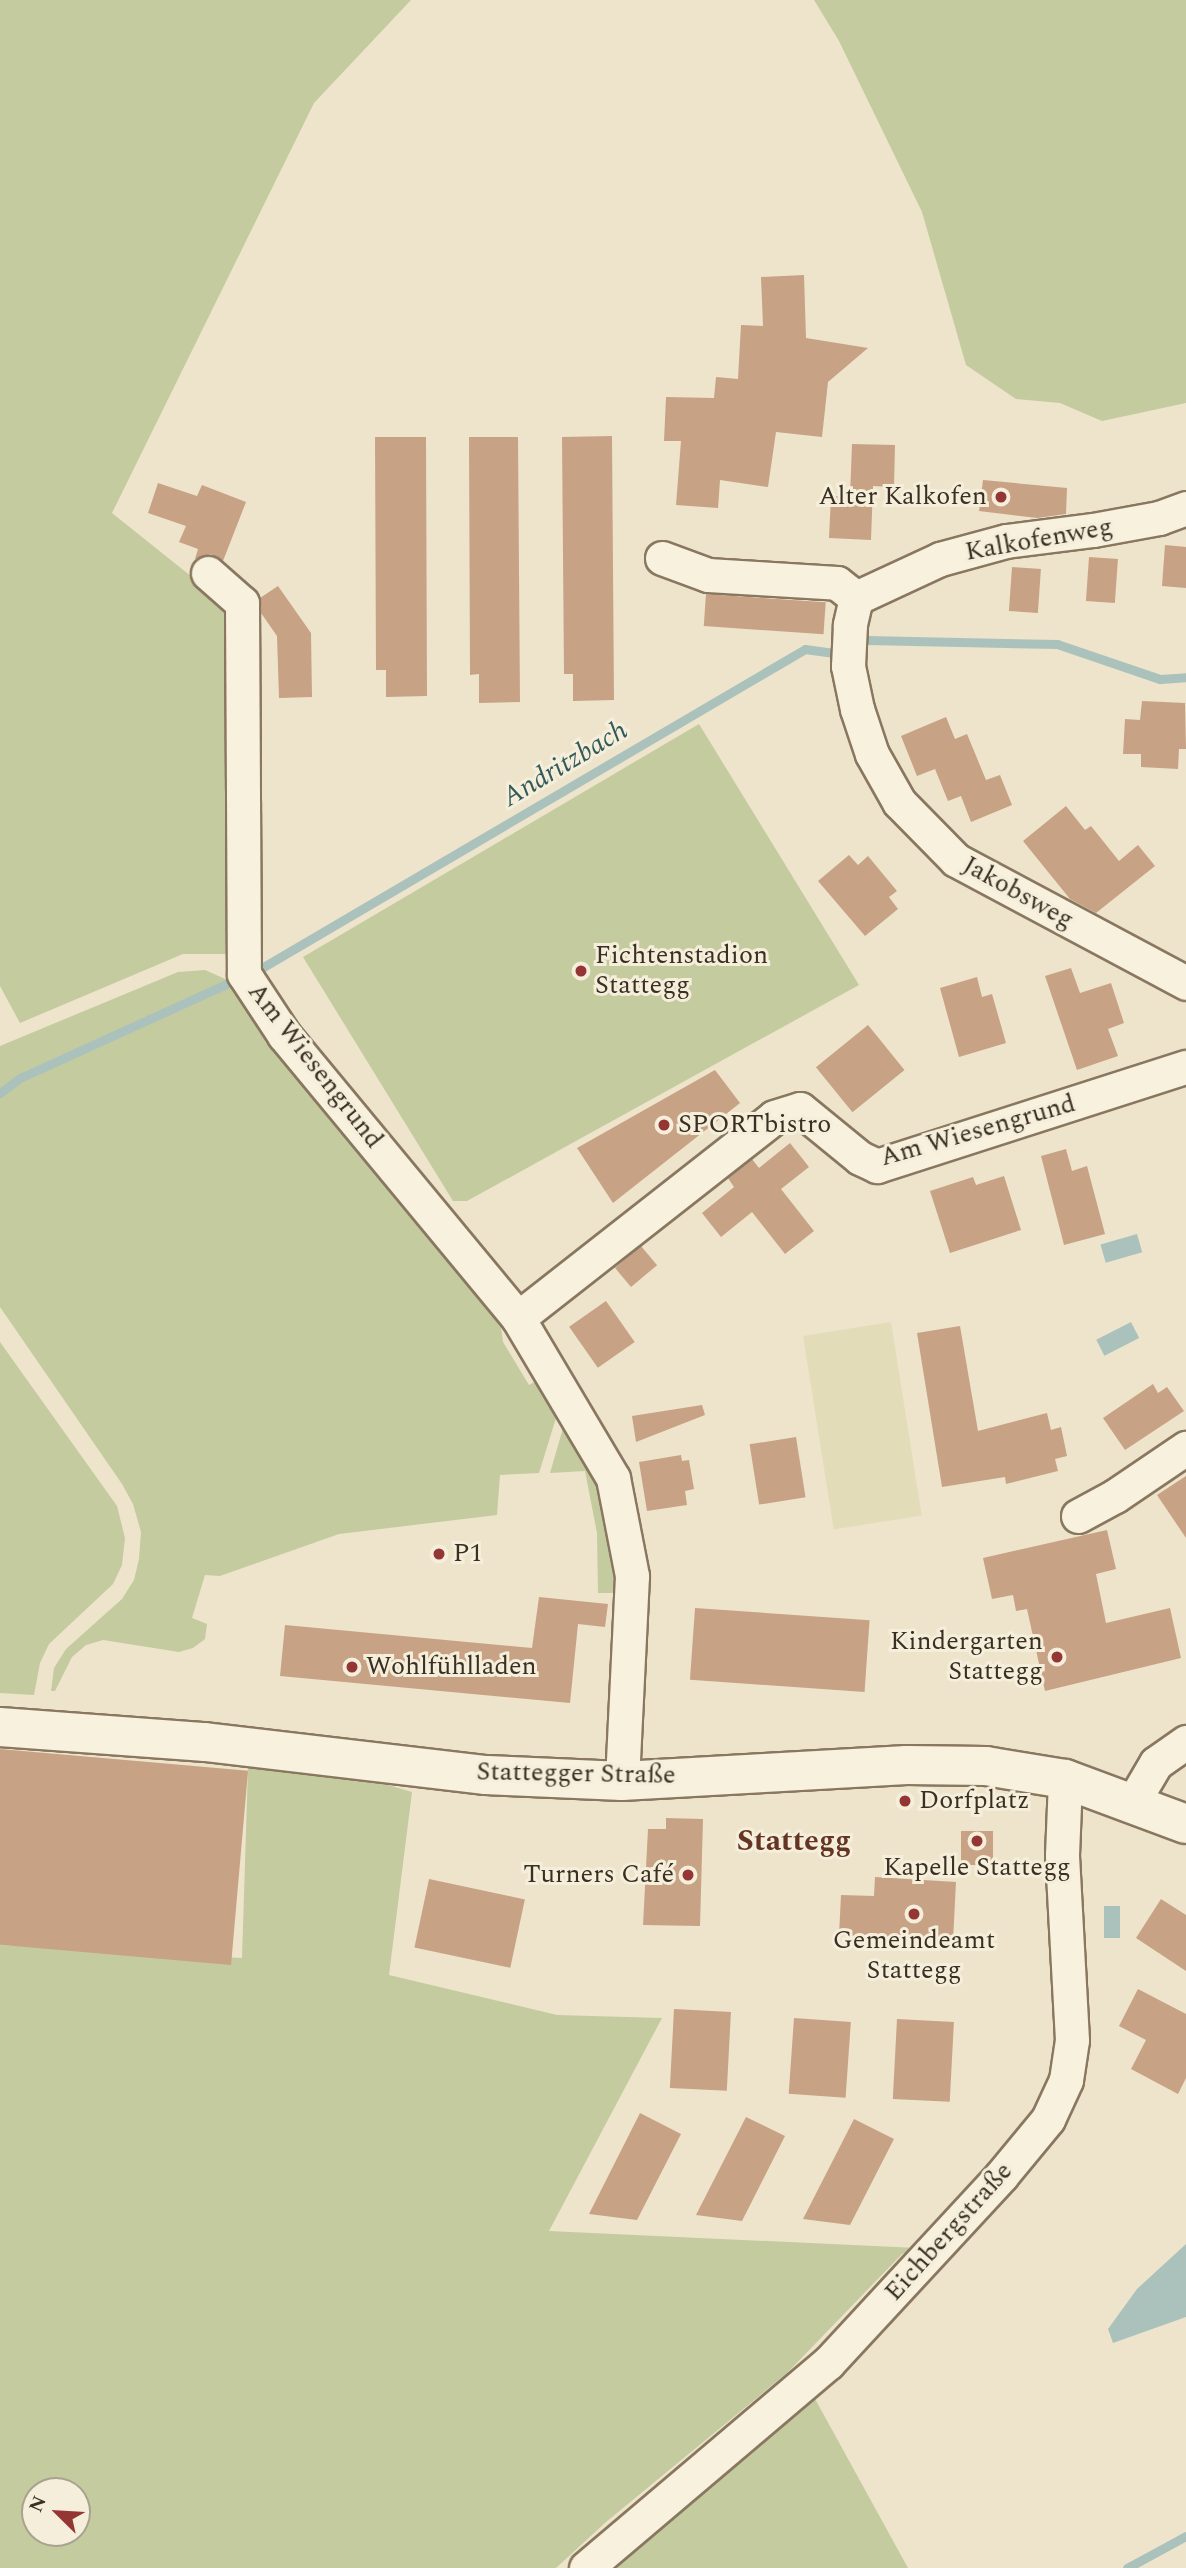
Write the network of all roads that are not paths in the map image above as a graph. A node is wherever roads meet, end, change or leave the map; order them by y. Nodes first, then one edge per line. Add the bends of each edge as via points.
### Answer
1 (1186, 509) edge
2 (662, 558) dead end
3 (208, 573) dead end
4 (853, 612) junction
5 (1186, 983) edge
6 (1186, 1067) edge
7 (518, 1318) junction
8 (1186, 1448) edge
9 (1078, 1516) dead end
10 (0, 1727) edge
11 (1186, 1742) edge
12 (1065, 1779) junction
13 (622, 1781) junction
14 (1133, 1802) junction
15 (1186, 1824) edge
16 (586, 2568) edge

1 - 4 street, Kalkofenweg via 1093,530 1006,541 940,559
2 - 4 street via 708,575 837,583
3 - 7 street, Am Wiesengrund via 242,603 244,974 284,1035
4 - 5 street, Jakobsweg via 848,666 857,709 872,754 899,802 956,860
6 - 7 street, Am Wiesengrund via 877,1166 860,1158 800,1109 774,1117
7 - 13 street, Am Wiesengrund via 613,1478 632,1576
8 - 9 street
10 - 13 main road, Stattegger Straße via 205,1742 486,1774
11 - 14 street via 1156,1763
12 - 13 main road, Stattegger Straße via 986,1766 907,1765
12 - 14 main road, Stattegger Straße
12 - 16 street, Eichbergstraße via 1062,1854 1072,2040 1066,2080 1048,2119 828,2362
14 - 15 main road, Stattegger Straße

